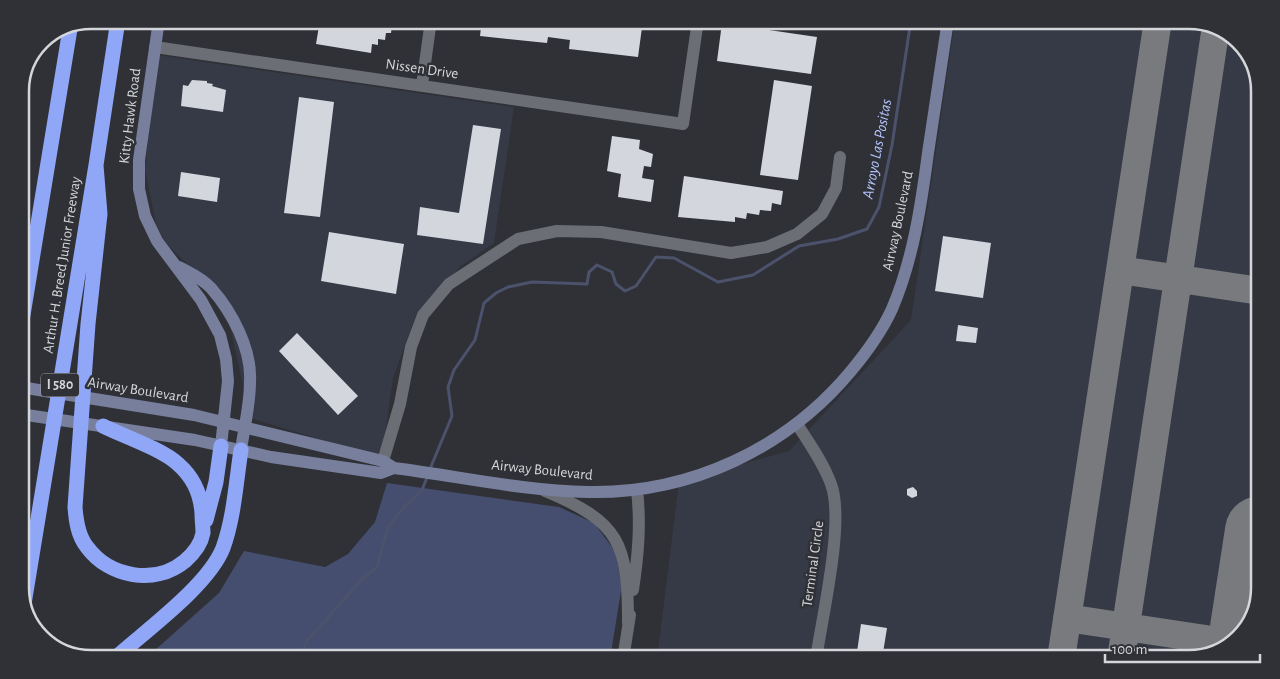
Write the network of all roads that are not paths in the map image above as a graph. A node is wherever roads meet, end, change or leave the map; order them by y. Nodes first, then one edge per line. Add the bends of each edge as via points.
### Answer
1 (117, 29) edge
2 (158, 29) edge
3 (430, 29) edge
4 (697, 29) edge
5 (947, 29) edge
6 (69, 32) edge
7 (155, 47) junction
8 (422, 85) junction
9 (840, 157) dead end
10 (96, 166) junction
11 (177, 266) junction
12 (29, 278) edge
13 (29, 388) edge
14 (29, 415) edge
15 (224, 422) junction
16 (797, 424) junction
17 (103, 426) junction
18 (244, 427) junction
19 (221, 446) junction
20 (241, 450) junction
21 (388, 465) junction
22 (543, 490) junction
23 (637, 490) junction
24 (203, 534) junction
25 (29, 574) edge
26 (628, 623) junction
27 (124, 650) edge
28 (624, 650) edge
29 (817, 650) edge

1 - 10 highway, Arthur H. Breed Junior Freeway / I 580
2 - 7 main road, Kitty Hawk Road
3 - 8 street
4 - 8 street, Nissen Drive via 684,124
5 - 16 main road, Airway Boulevard via 920,208 909,260 891,311 865,354 834,391
6 - 12 highway, Arthur H. Breed Junior Freeway
7 - 8 street, Nissen Drive
7 - 11 main road, Kitty Hawk Road via 138,160 139,189 145,216 157,240
9 - 21 street via 836,188 822,214 797,234 767,247 730,253 601,232 558,231 518,240 449,284 423,315 412,346
10 - 24 highway via 100,214 88,324 75,507 77,528 86,546 100,562 138,576 156,575 176,568 192,555
10 - 25 highway, Arthur H. Breed Junior Freeway / I 580
11 - 15 main road, Kitty Hawk Road via 220,335 228,381
11 - 18 main road, Kitty Hawk Road via 210,287 240,335 250,381
13 - 15 main road, Airway Boulevard
14 - 17 main road, Airway Boulevard
15 - 18 main road, Airway Boulevard
15 - 19 main road, Kitty Hawk Road
16 - 23 main road, Airway Boulevard via 715,471
16 - 29 street, Terminal Circle via 832,485 836,512
17 - 19 main road, Airway Boulevard
17 - 24 highway via 177,462 190,476 199,494
18 - 20 main road, Kitty Hawk Road
18 - 21 main road, Airway Boulevard
19 - 20 main road, Airway Boulevard
19 - 24 highway
20 - 21 main road, Airway Boulevard via 381,473
20 - 27 highway via 229,529 222,550 196,585
21 - 22 main road, Airway Boulevard
22 - 23 main road, Airway Boulevard
22 - 26 street via 577,504 610,531 622,553 628,578
23 - 26 street via 639,551
26 - 28 street

